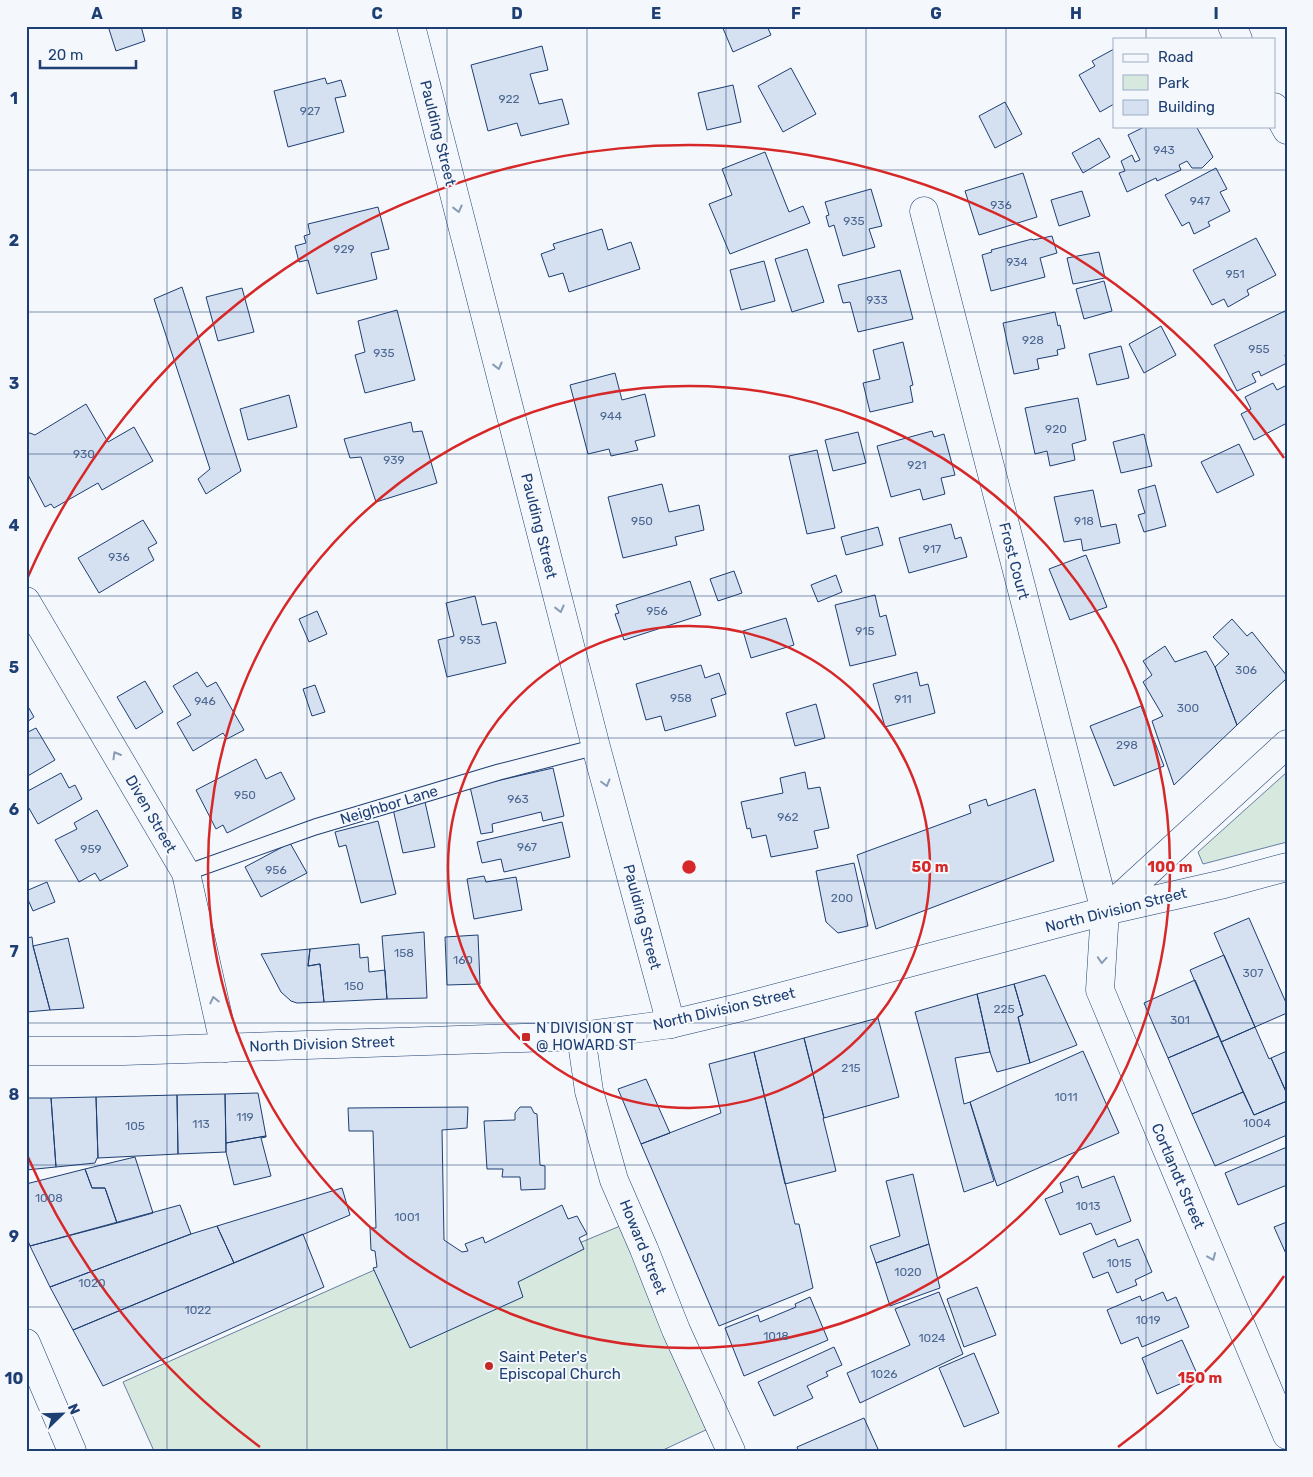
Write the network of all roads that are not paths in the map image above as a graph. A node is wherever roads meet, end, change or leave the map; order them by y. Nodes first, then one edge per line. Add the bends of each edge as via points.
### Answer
1 (410, 26) edge
2 (1232, 26) edge
3 (1238, 38) edge
4 (1276, 111) edge
5 (1287, 130) edge
6 (924, 211) dead end
7 (26, 601) edge
8 (1287, 744) edge
9 (596, 747) junction
10 (1287, 867) edge
11 (186, 873) junction
12 (1105, 911) junction
13 (671, 1024) junction
14 (581, 1036) junction
15 (225, 1048) junction
16 (26, 1051) edge
17 (26, 1343) edge
18 (1287, 1435) edge
19 (72, 1451) edge
20 (730, 1451) edge

1 -> 9 street, Paulding Street
2 - 3 street
4 - 5 street
6 - 12 street, Frost Court
11 -> 7 street, Diven Street
8 - 12 street
9 - 11 lane, Neighbor Lane via 499,772 315,827
9 -> 13 street, Paulding Street
10 - 12 street, North Division Street
15 -> 11 street, Diven Street
12 - 13 street, North Division Street
12 -> 18 street, Cortlandt Street via 1100,990
13 - 14 street, North Division Street
14 - 15 street, North Division Street
14 - 20 street, Howard Street via 589,1091 614,1180
15 - 16 street, North Division Street
17 - 19 street

